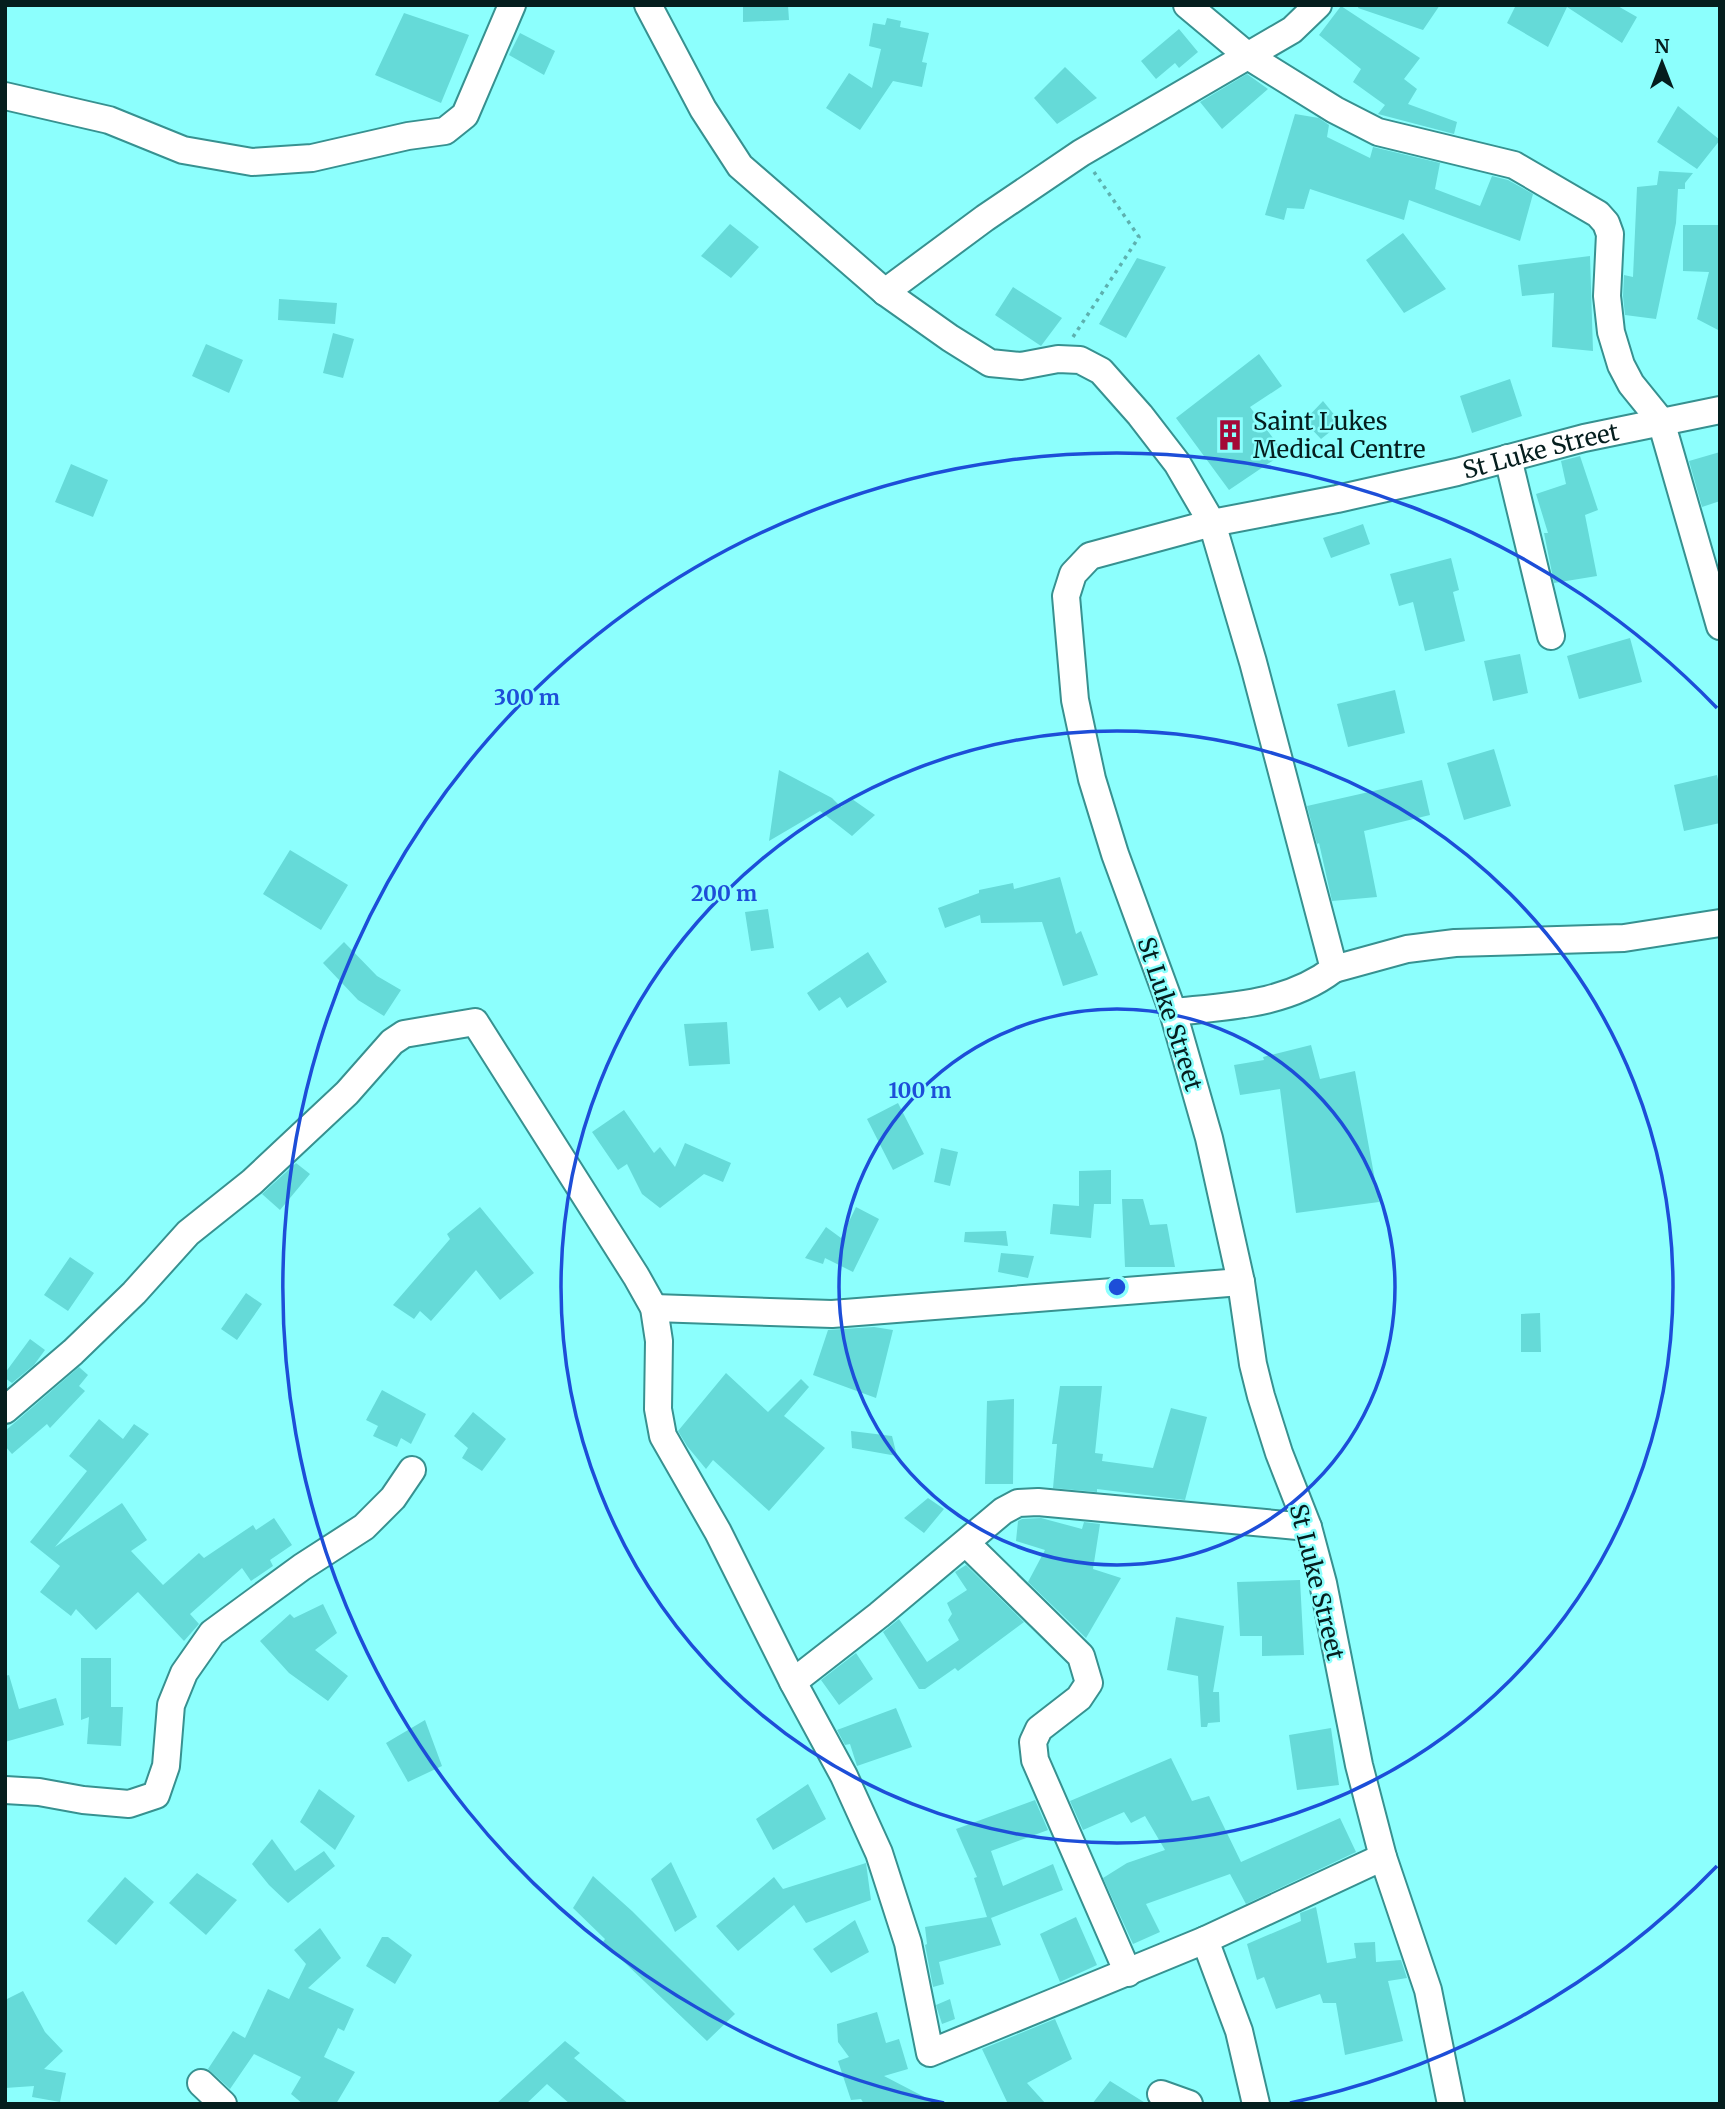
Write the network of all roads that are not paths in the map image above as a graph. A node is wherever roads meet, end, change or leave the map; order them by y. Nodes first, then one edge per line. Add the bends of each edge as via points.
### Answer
1 (512, 5) edge
2 (648, 5) edge
3 (1188, 5) edge
4 (1318, 5) edge
5 (1248, 56) junction
6 (5, 96) edge
7 (885, 292) junction
8 (1720, 410) edge
9 (1661, 421) junction
10 (1508, 458) junction
11 (1212, 523) junction
12 (1720, 626) edge
13 (1551, 636) dead end
14 (1720, 923) edge
15 (1334, 969) junction
16 (1173, 1012) junction
17 (1241, 1282) junction
18 (654, 1308) junction
19 (5, 1410) edge
20 (412, 1470) dead end
21 (1308, 1527) junction
22 (966, 1544) junction
23 (793, 1682) junction
24 (5, 1790) edge
25 (1383, 1857) junction
26 (1205, 1940) junction
27 (1128, 1973) junction
28 (201, 2083) dead end
29 (1161, 2094) dead end
30 (223, 2104) edge
31 (1189, 2104) edge
32 (1256, 2104) edge
33 (1451, 2104) edge

1 - 6 street via 465,115 445,131 312,158 252,162 183,150 108,120
2 - 7 street via 703,109 740,166
3 - 5 street
4 - 5 street via 1292,30
5 - 7 street via 1081,153
5 - 9 street via 1378,132 1514,165 1598,214 1610,234 1607,296 1621,365
7 - 11 street via 989,363 1021,366 1080,360 1101,372 1177,463
8 - 9 street, St Luke Street
9 - 10 street, St Luke Street
9 - 12 street
10 - 11 street, St Luke Street
10 - 13 street
11 - 15 street
11 - 16 street, St Luke Street via 1090,556 1073,574 1066,596 1075,700 1092,779
14 - 15 street via 1625,938 1455,943 1408,949
15 - 16 street via 1284,997
16 - 17 street, St Luke Street via 1209,1138
17 - 18 street via 832,1314
17 - 21 street, St Luke Street via 1261,1396
18 - 19 street via 475,1022 404,1034 392,1042 347,1093 252,1182 188,1233 126,1302
18 - 23 street via 663,1436 718,1532
20 - 24 street via 393,1498 364,1527 212,1633 184,1674 171,1705 166,1766 156,1795 129,1804
21 - 22 street via 1038,1502 1018,1503 1003,1511
21 - 25 street, St Luke Street
22 - 23 street
22 - 27 street via 1081,1656 1089,1683 1079,1698 1039,1729 1033,1742 1035,1760
23 - 27 street via 879,1853 908,1943 930,2053
25 - 26 street
25 - 33 street, St Luke Street via 1427,1990
26 - 27 street
26 - 32 street via 1239,2031
28 - 30 street
29 - 31 street

